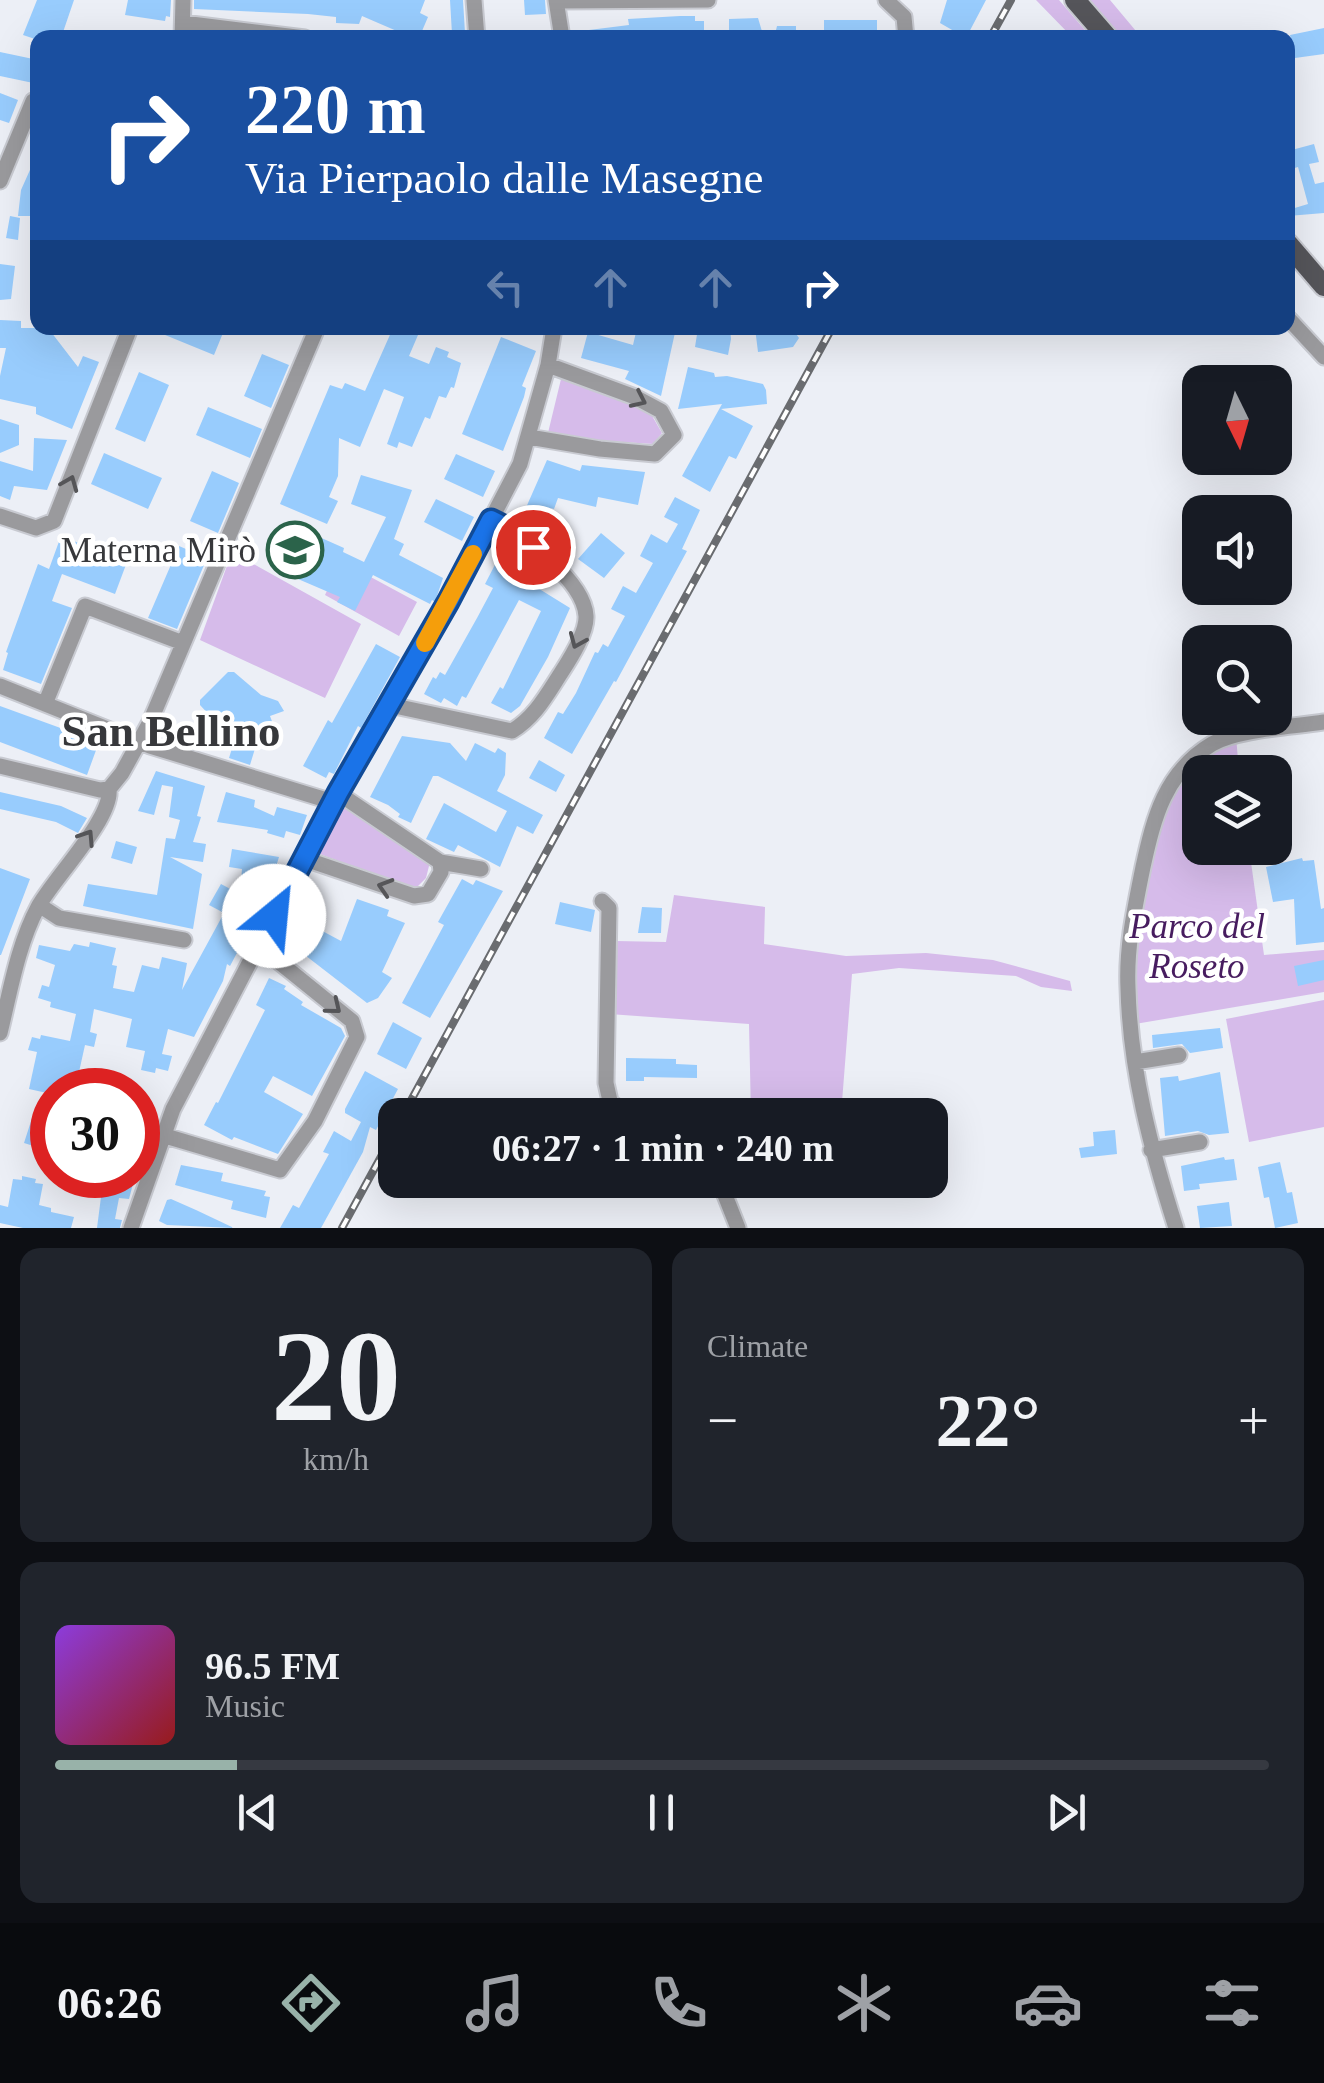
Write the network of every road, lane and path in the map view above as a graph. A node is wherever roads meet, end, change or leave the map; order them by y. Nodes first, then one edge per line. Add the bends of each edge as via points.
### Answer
1 (184, 0) edge
2 (474, 0) edge
3 (556, 0) edge
4 (708, 0) edge
5 (886, 0) edge
6 (1075, 0) edge
7 (182, 30) edge
8 (476, 30) edge
9 (561, 30) edge
10 (905, 30) edge
11 (1101, 30) edge
12 (30, 108) edge
13 (0, 181) edge
14 (1295, 253) edge
15 (1324, 286) edge
16 (1295, 326) edge
17 (127, 335) edge
18 (314, 335) edge
19 (553, 335) edge
20 (1324, 357) edge
21 (548, 365) junction
22 (529, 437) junction
23 (0, 516) edge
24 (491, 520) junction
25 (183, 643) junction
26 (0, 686) edge
27 (45, 704) junction
28 (390, 705) junction
29 (1324, 722) edge
30 (139, 742) junction
31 (0, 766) edge
32 (109, 790) junction
33 (335, 798) junction
34 (305, 859) junction
35 (440, 862) junction
36 (482, 870) dead end
37 (602, 901) dead end
38 (39, 905) junction
39 (184, 940) dead end
40 (258, 945) junction
41 (0, 1033) edge
42 (1179, 1056) dead end
43 (1135, 1062) junction
44 (610, 1098) edge
45 (162, 1135) junction
46 (1200, 1142) dead end
47 (1151, 1150) junction
48 (726, 1198) edge
49 (131, 1228) edge
50 (738, 1228) edge
51 (1176, 1228) edge

1 - 7 street
2 - 8 street
3 - 4 street
3 - 9 street
5 - 10 street via 904,18
6 - 11 main road
12 - 13 street
14 - 15 main road
16 - 20 street
23 -> 17 street via 36,528 54,520
18 - 25 street
19 - 21 street
21 - 22 street
21 -> 22 street via 661,411 674,435 655,454
22 - 24 street
24 - 28 street
24 -> 28 street via 517,533 579,590 587,619 570,658 529,720 512,731
25 - 27 street via 85,606
25 - 30 street
26 - 27 street
27 - 30 street
28 - 33 street
29 - 43 street via 1214,743 1175,774 1152,825 1132,924 1128,988
30 - 32 street
30 - 33 street
31 - 32 street
38 -> 32 street via 105,810
33 - 34 street
33 - 35 street
35 -> 34 street via 428,894 414,896
34 - 40 street
35 - 36 street
37 - 44 street via 609,908
38 - 39 street via 60,918
38 - 41 street
40 - 45 street
40 -> 45 street via 352,1022 357,1037 324,1104 280,1170
42 - 43 street
43 - 47 street
45 - 49 street
46 - 47 street
47 - 51 street
48 - 50 street

